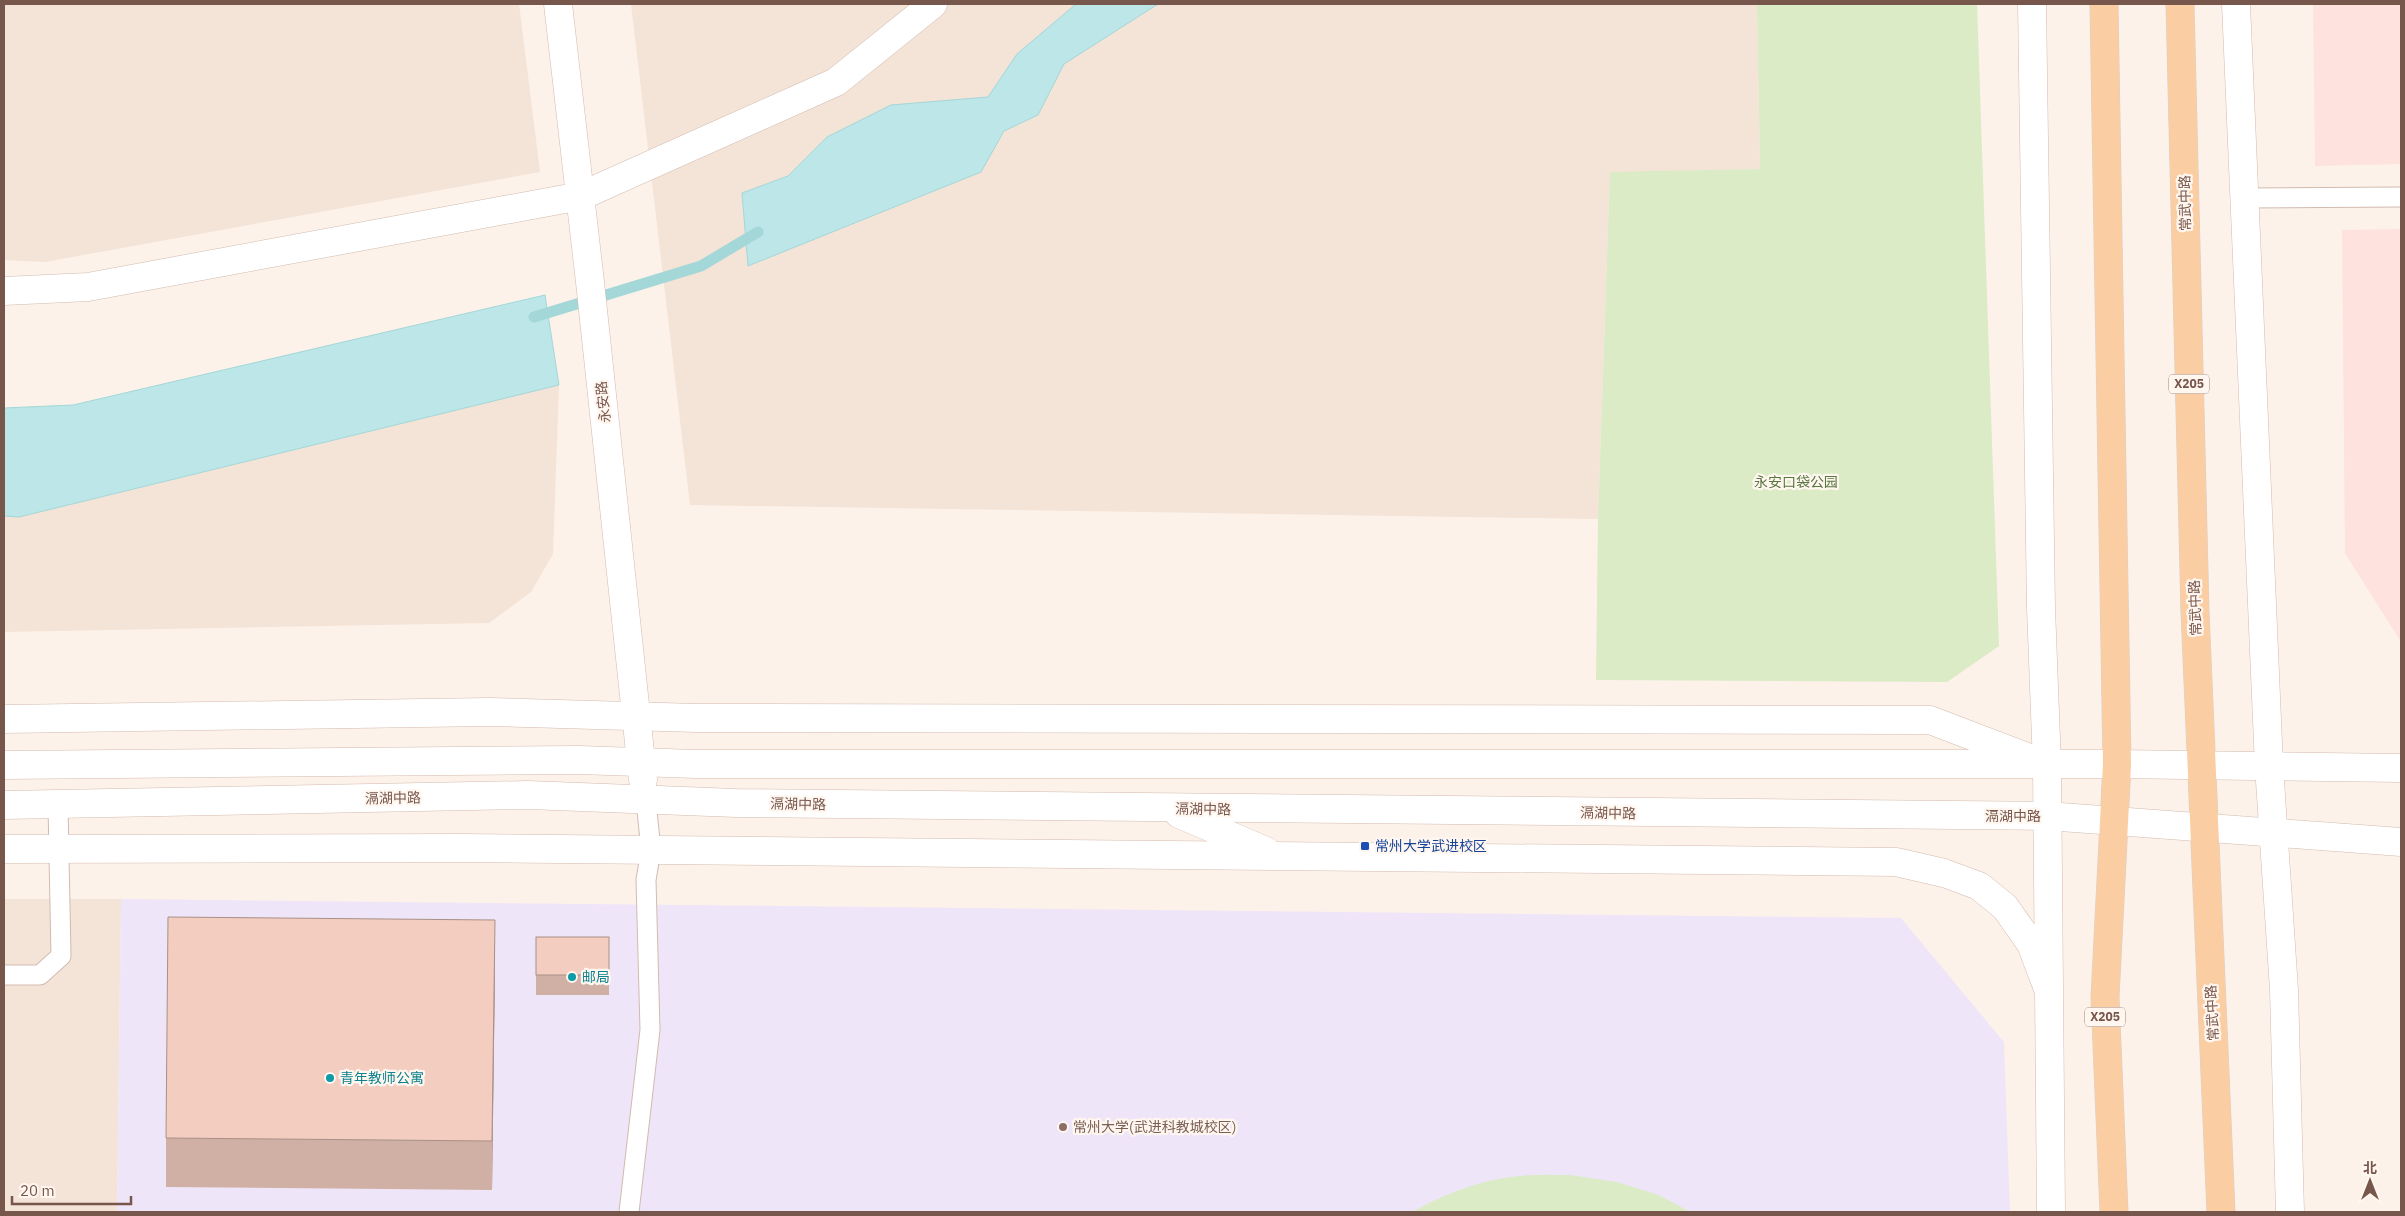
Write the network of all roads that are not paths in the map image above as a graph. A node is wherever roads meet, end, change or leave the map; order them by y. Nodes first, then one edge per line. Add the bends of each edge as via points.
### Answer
1 (558, 4) edge
2 (933, 4) edge
3 (2032, 4) edge
4 (2104, 4) edge
5 (2180, 4) edge
6 (2236, 4) edge
7 (581, 196) junction
8 (2245, 198) junction
9 (2401, 198) edge
10 (4, 291) edge
11 (636, 716) junction
12 (4, 719) edge
13 (640, 762) junction
14 (2117, 764) junction
15 (4, 765) edge
16 (2047, 765) junction
17 (2202, 765) junction
18 (2269, 766) junction
19 (2401, 768) edge
20 (646, 801) junction
21 (4, 805) edge
22 (58, 805) junction
23 (1166, 808) junction
24 (2047, 816) junction
25 (2115, 821) junction
26 (2205, 828) junction
27 (2273, 834) junction
28 (2401, 842) edge
29 (59, 849) junction
30 (4, 850) edge
31 (651, 850) junction
32 (1278, 856) junction
33 (4, 974) edge
34 (2048, 989) junction
35 (629, 1212) edge
36 (2050, 1212) edge
37 (2114, 1212) edge
38 (2221, 1212) edge
39 (2290, 1212) edge

1 - 7 street, 永安路
2 - 7 street via 836,82
3 - 16 street via 2041,608
4 - 14 main road, X205
5 - 17 main road, 常武中路 / X205 via 2195,612
6 - 8 street
7 - 10 street via 88,287
7 - 11 street, 永安路
8 - 9 lane
8 - 18 street
11 - 12 street via 490,712
11 - 13 street, 永安路
11 - 16 street via 1930,720
13 - 15 street
13 - 16 street
13 - 20 street, 永安路
14 - 16 street
14 - 17 street
14 - 25 main road, X205
16 - 24 street
17 - 18 street
17 - 26 main road, 常武中路 / X205
18 - 19 street
18 - 27 street
20 - 22 street, 滆湖中路 via 528,795
20 - 23 street, 滆湖中路
20 - 31 lane
21 - 22 street, 滆湖中路
22 - 29 lane
23 - 24 street, 滆湖中路
23 - 32 street
24 - 25 street, 滆湖中路
24 - 34 street
25 - 26 street, 滆湖中路
25 - 37 main road, X205 via 2105,997
26 - 27 street, 滆湖中路
26 - 38 main road, 常武中路 / X205
27 - 28 street, 滆湖中路
27 - 39 street via 2284,990
29 - 30 street
29 - 31 street
29 - 33 lane via 61,956 40,975
31 - 32 street
31 - 35 lane via 646,880 650,1030
32 - 34 street via 1896,862 1944,873 1978,886 2005,907 2031,944
34 - 36 street

